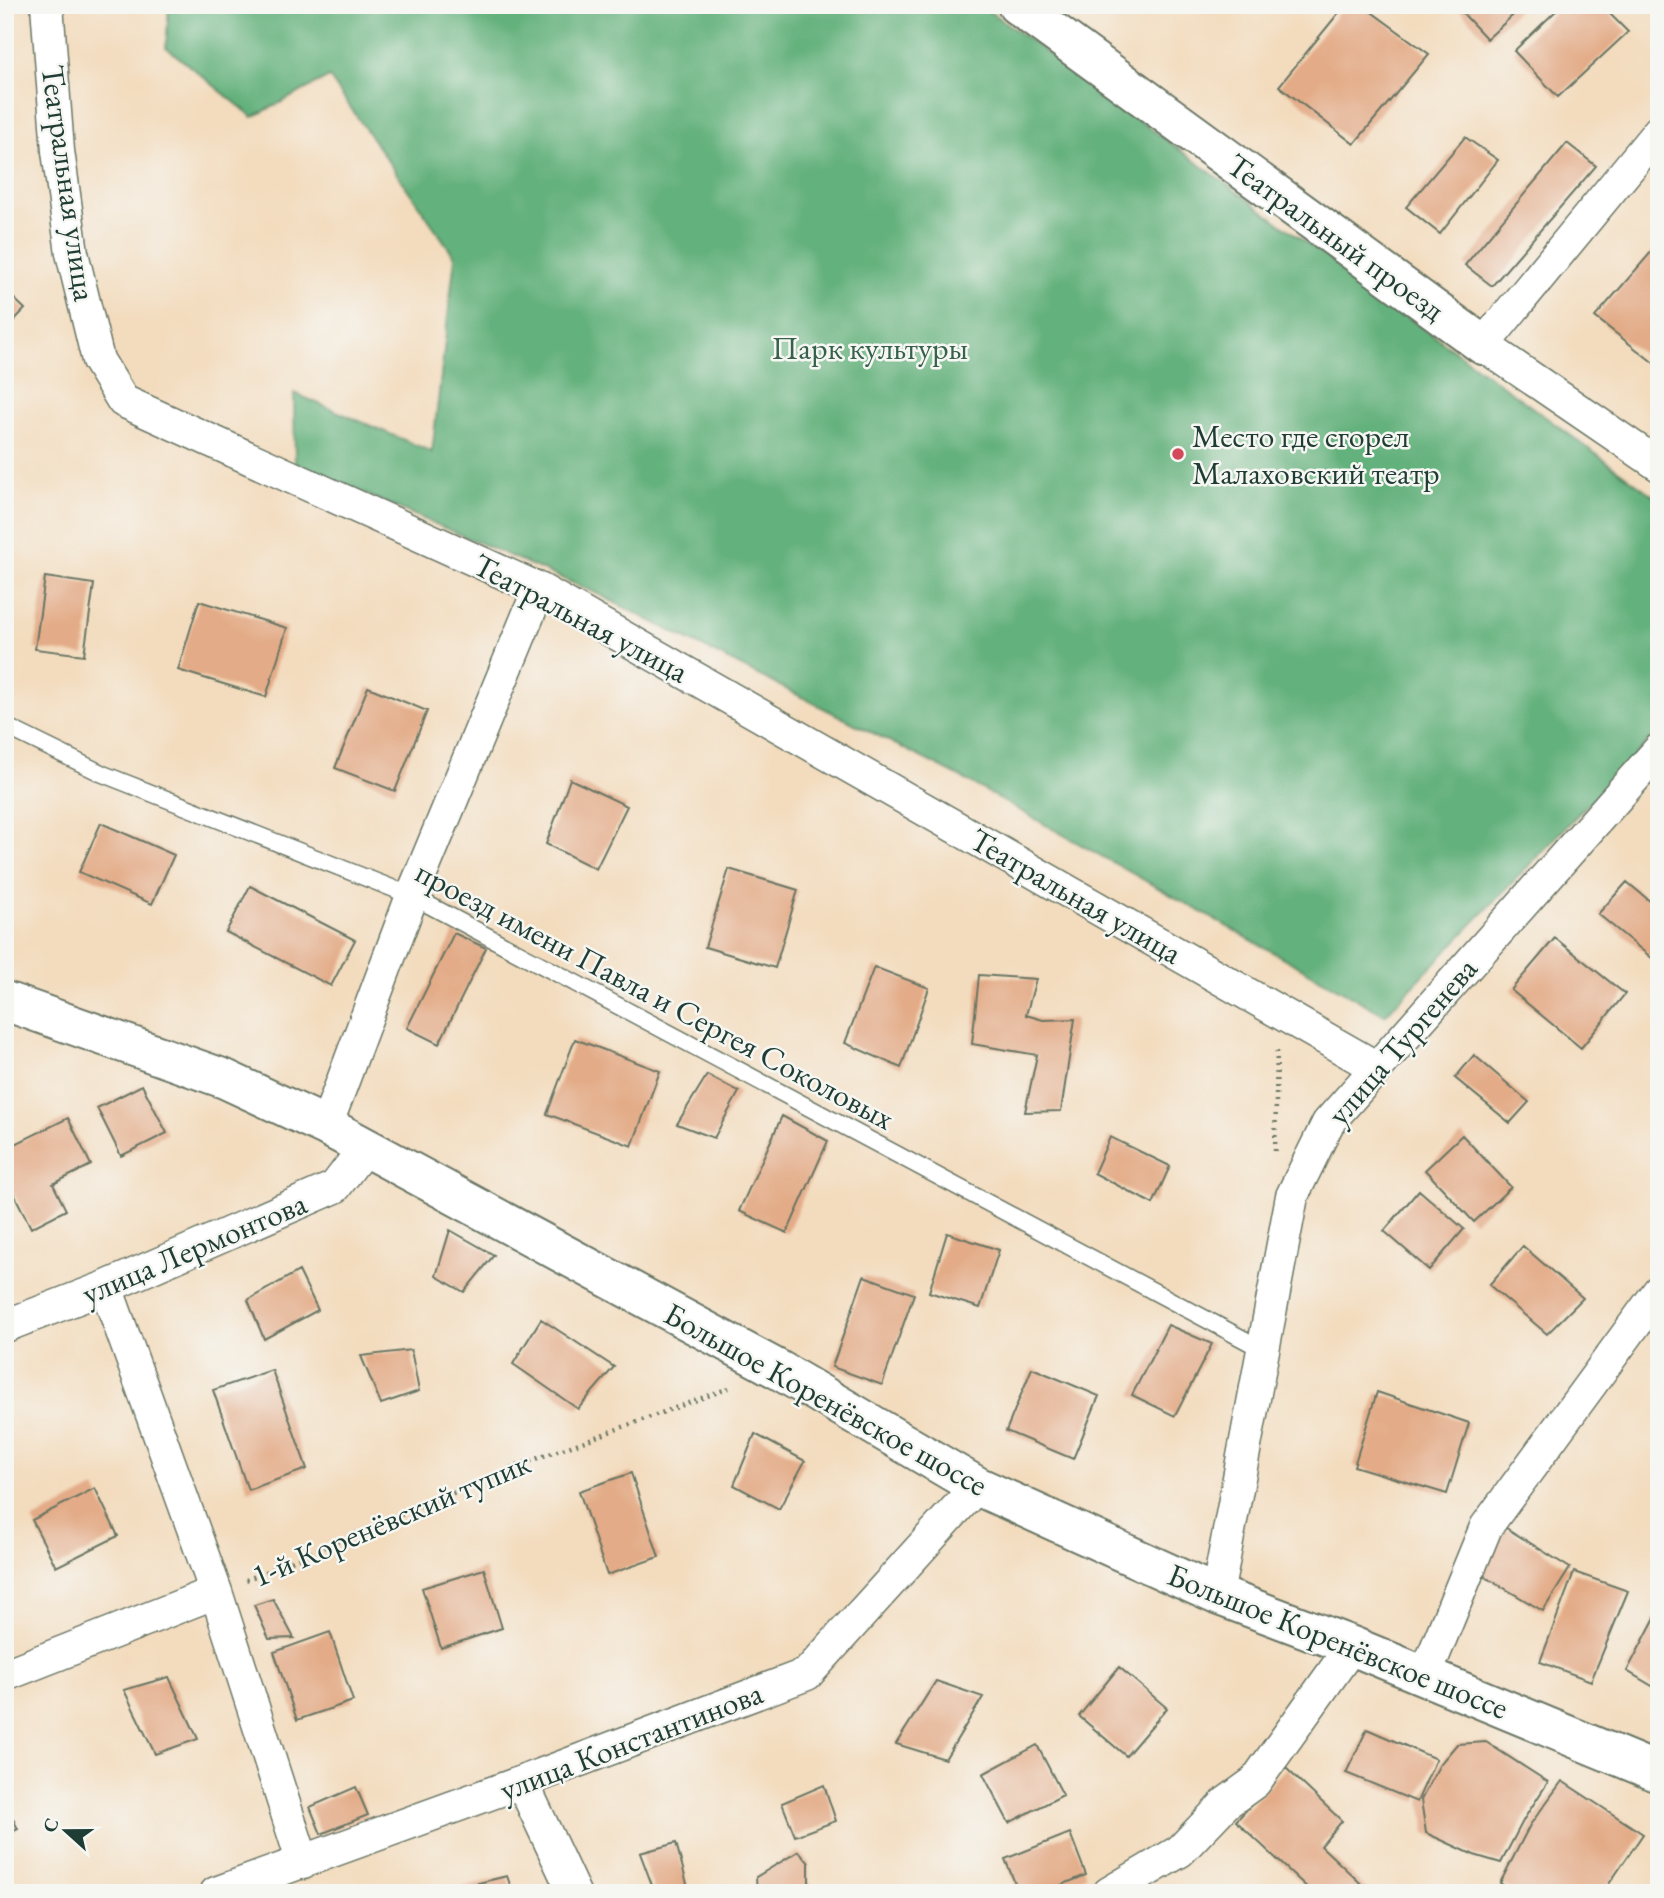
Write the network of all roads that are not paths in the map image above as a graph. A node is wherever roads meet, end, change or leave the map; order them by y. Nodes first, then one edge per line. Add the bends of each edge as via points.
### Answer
1 (47, 5) edge
2 (1017, 5) edge
3 (1659, 131) edge
4 (1483, 345) junction
5 (1659, 465) edge
6 (539, 589) junction
7 (5, 726) edge
8 (1659, 751) edge
9 (412, 896) junction
10 (5, 1001) edge
11 (1377, 1069) junction
12 (327, 1126) junction
13 (366, 1146) junction
14 (106, 1287) junction
15 (1659, 1291) edge
16 (5, 1326) edge
17 (1262, 1349) junction
18 (977, 1486) junction
19 (216, 1592) junction
20 (1217, 1595) junction
21 (1352, 1646) junction
22 (5, 1675) edge
23 (1425, 1676) junction
24 (1659, 1773) edge
25 (522, 1783) junction
26 (303, 1863) junction
27 (216, 1893) edge
28 (574, 1893) edge
29 (1109, 1893) edge

1 - 6 street, Театральная улица via 58,151 72,253 98,360 123,401
2 - 4 main road, Театральный проезд
3 - 4 street
4 - 5 street, Театральный проезд
6 - 9 street
6 - 11 street, Театральная улица
7 - 9 lane, проезд имени Павла и Сергея Соколовых via 103,774
8 - 11 street, улица Тургенева
9 - 12 street
9 - 17 lane, проезд имени Павла и Сергея Соколовых
10 - 12 main road, Большое Коренёвское шоссе via 225,1079
11 - 17 street, улица Тургенева via 1328,1123 1292,1196
12 - 13 main road, Большое Коренёвское шоссе
13 - 14 street, улица Лермонтова via 335,1187
13 - 18 main road, Большое Коренёвское шоссе via 779,1370
14 - 16 street, улица Лермонтова
14 - 19 street
15 - 23 street via 1486,1527
17 - 20 street, улица Тургенева
18 - 20 main road, Большое Коренёвское шоссе
18 - 25 street, улица Константинова via 807,1674
19 - 22 street, 1-й Коренёвский тупик
19 - 26 street
20 - 21 main road, Большое Коренёвское шоссе
21 - 23 main road, Большое Коренёвское шоссе
21 - 29 street via 1255,1782 1226,1803 1180,1851
23 - 24 main road, Большое Коренёвское шоссе
25 - 26 street, улица Константинова
25 - 28 street
26 - 27 street, улица Константинова

